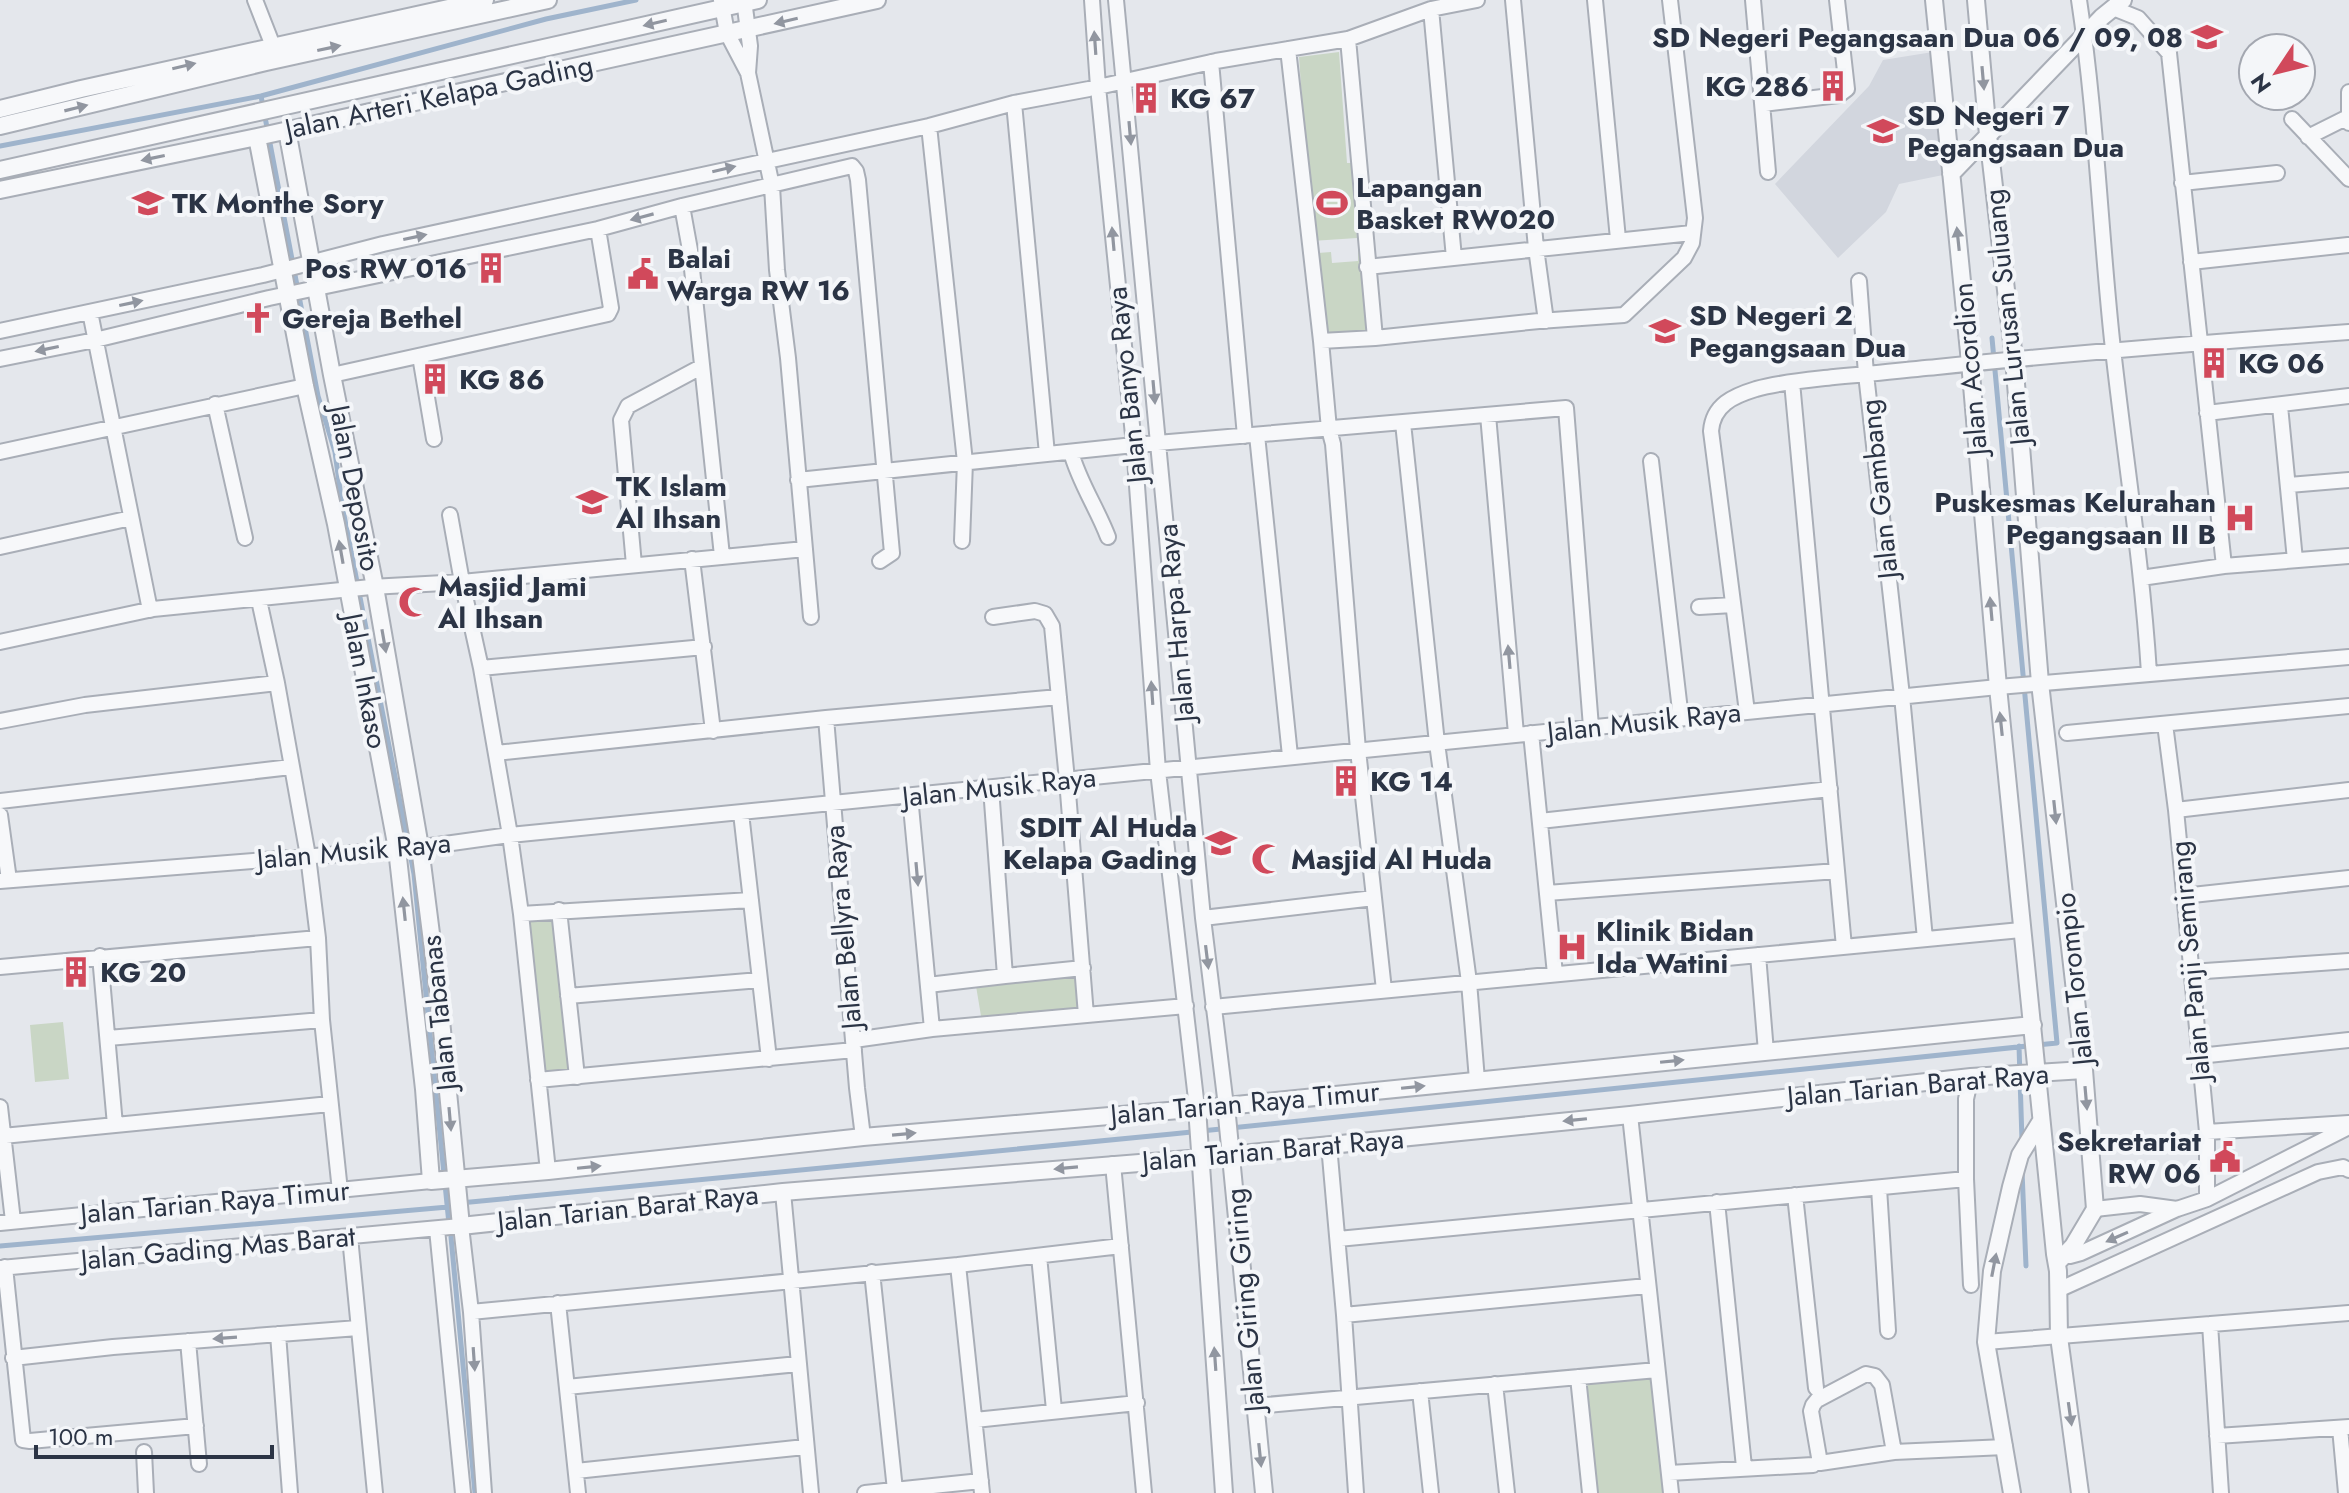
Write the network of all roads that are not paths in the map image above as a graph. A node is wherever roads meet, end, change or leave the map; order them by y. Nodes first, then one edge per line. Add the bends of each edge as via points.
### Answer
1 (255, 0) edge
2 (485, 0) edge
3 (548, 0) edge
4 (877, 0) edge
5 (1092, 0) edge
6 (1116, 0) edge
7 (1477, 0) edge
8 (1513, 0) edge
9 (1595, 0) edge
10 (1670, 0) edge
11 (1753, 0) edge
12 (1837, 0) edge
13 (1934, 0) edge
14 (1976, 0) edge
15 (2079, 0) edge
16 (749, 1) edge
17 (721, 4) edge
18 (2118, 4) edge
19 (1431, 9) junction
20 (748, 30) junction
21 (727, 33) junction
22 (2084, 36) junction
23 (1348, 39) junction
24 (273, 46) junction
25 (1288, 49) junction
26 (1211, 62) junction
27 (748, 73) junction
28 (1125, 80) junction
29 (1098, 87) junction
30 (2349, 92) edge
31 (1014, 103) junction
32 (1763, 104) junction
33 (0, 109) edge
34 (2292, 119) dead end
35 (2349, 120) edge
36 (0, 126) edge
37 (929, 126) junction
38 (271, 134) junction
39 (1988, 135) junction
40 (2308, 137) junction
41 (767, 159) junction
42 (0, 170) edge
43 (1768, 172) dead end
44 (2277, 173) dead end
45 (1951, 174) junction
46 (2349, 179) edge
47 (2182, 183) junction
48 (772, 186) junction
49 (0, 190) edge
50 (682, 206) junction
51 (598, 229) junction
52 (1692, 233) junction
53 (1618, 239) junction
54 (2348, 245) edge
55 (1536, 248) junction
56 (1454, 258) junction
57 (2191, 262) junction
58 (308, 264) junction
59 (1367, 267) junction
60 (285, 269) junction
61 (1859, 281) dead end
62 (313, 290) junction
63 (289, 295) junction
64 (90, 314) junction
65 (1546, 321) junction
66 (0, 331) edge
67 (2349, 332) edge
68 (95, 338) junction
69 (1375, 338) junction
70 (1321, 341) junction
71 (2200, 342) junction
72 (2114, 350) junction
73 (420, 356) junction
74 (0, 359) edge
75 (2009, 359) junction
76 (1976, 362) junction
77 (701, 367) junction
78 (1866, 374) junction
79 (332, 375) junction
80 (1792, 382) junction
81 (305, 386) junction
82 (2349, 396) edge
83 (215, 404) junction
84 (2280, 406) junction
85 (2207, 413) junction
86 (1488, 415) junction
87 (1403, 423) junction
88 (113, 427) junction
89 (1329, 429) junction
90 (1251, 436) junction
91 (434, 439) dead end
92 (1148, 444) junction
93 (0, 452) edge
94 (1071, 452) junction
95 (1047, 454) junction
96 (1651, 461) dead end
97 (965, 462) junction
98 (885, 472) junction
99 (798, 480) junction
100 (2349, 480) edge
101 (2289, 485) junction
102 (345, 502) junction
103 (450, 515) dead end
104 (131, 518) junction
105 (1108, 537) dead end
106 (245, 538) dead end
107 (962, 541) dead end
108 (0, 547) edge
109 (805, 549) junction
110 (722, 556) junction
111 (2349, 556) edge
112 (886, 557) dead end
113 (692, 559) junction
114 (2295, 560) junction
115 (634, 565) junction
116 (2224, 566) junction
117 (2141, 578) junction
118 (462, 582) junction
119 (373, 587) junction
120 (351, 589) junction
121 (259, 600) junction
122 (1733, 605) junction
123 (1699, 607) dead end
124 (150, 610) junction
125 (811, 617) dead end
126 (993, 617) dead end
127 (0, 642) edge
128 (704, 647) junction
129 (2349, 657) edge
130 (481, 668) junction
131 (2149, 673) junction
132 (277, 683) junction
133 (2037, 683) junction
134 (2000, 686) junction
135 (1902, 696) junction
136 (1059, 697) junction
137 (1823, 704) junction
138 (2349, 706) edge
139 (1747, 712) junction
140 (826, 718) junction
141 (1681, 719) junction
142 (0, 721) edge
143 (2165, 724) junction
144 (1591, 727) junction
145 (713, 731) junction
146 (2067, 733) dead end
147 (1523, 734) junction
148 (1437, 743) junction
149 (1358, 750) junction
150 (496, 753) junction
151 (1290, 756) junction
152 (291, 767) junction
153 (1189, 767) junction
154 (1158, 771) junction
155 (1067, 780) junction
156 (991, 788) junction
157 (1830, 789) junction
158 (2349, 790) edge
159 (910, 796) junction
160 (0, 801) edge
161 (832, 804) junction
162 (2176, 810) junction
163 (741, 813) junction
164 (0, 815) edge
165 (1540, 821) junction
166 (510, 835) junction
167 (409, 848) junction
168 (308, 856) junction
169 (1837, 871) junction
170 (2349, 878) edge
171 (4, 880) edge
172 (1547, 893) junction
173 (2183, 896) junction
174 (1374, 898) junction
175 (751, 900) junction
176 (559, 910) junction
177 (521, 914) junction
178 (1203, 918) junction
179 (2021, 930) junction
180 (318, 938) junction
181 (1925, 939) junction
182 (1844, 947) junction
183 (1758, 955) junction
184 (100, 956) junction
185 (2349, 961) edge
186 (0, 967) edge
187 (1083, 968) junction
188 (2191, 972) junction
189 (1555, 974) junction
190 (1005, 976) junction
191 (760, 980) junction
192 (1469, 982) junction
193 (928, 985) junction
194 (1384, 990) junction
195 (568, 996) junction
196 (1186, 1006) junction
197 (1213, 1007) junction
198 (1086, 1015) junction
199 (322, 1020) junction
200 (932, 1029) junction
201 (2033, 1029) junction
202 (108, 1038) junction
203 (2349, 1040) edge
204 (854, 1045) junction
205 (1766, 1052) junction
206 (2199, 1056) junction
207 (769, 1059) junction
208 (2084, 1070) junction
209 (2028, 1072) junction
210 (577, 1077) junction
211 (1971, 1077) junction
212 (538, 1080) junction
213 (1477, 1080) junction
214 (330, 1104) junction
215 (0, 1107) edge
216 (1227, 1110) junction
217 (1197, 1113) junction
218 (1630, 1115) junction
219 (2041, 1121) junction
220 (115, 1125) junction
221 (2349, 1125) edge
222 (2207, 1132) junction
223 (3, 1136) junction
224 (863, 1137) junction
225 (1329, 1145) junction
226 (1232, 1150) junction
227 (1201, 1154) junction
228 (1113, 1164) junction
229 (2349, 1170) edge
230 (548, 1171) junction
231 (1966, 1179) junction
232 (432, 1181) junction
233 (455, 1181) junction
234 (1879, 1188) junction
235 (340, 1191) junction
236 (783, 1192) junction
237 (1795, 1195) junction
238 (2207, 1199) junction
239 (1717, 1202) junction
240 (1639, 1209) junction
241 (2095, 1209) junction
242 (2177, 1209) junction
243 (461, 1221) junction
244 (6, 1222) edge
245 (437, 1229) junction
246 (350, 1237) junction
247 (1338, 1239) junction
248 (1121, 1246) junction
249 (1039, 1256) junction
250 (2059, 1257) junction
251 (958, 1265) junction
252 (2, 1268) edge
253 (872, 1272) junction
254 (791, 1280) junction
255 (1971, 1285) dead end
256 (1647, 1286) junction
257 (2058, 1290) junction
258 (558, 1303) junction
259 (471, 1312) junction
260 (2349, 1313) edge
261 (1344, 1315) junction
262 (2210, 1324) junction
263 (358, 1328) junction
264 (1888, 1331) dead end
265 (278, 1334) junction
266 (2059, 1337) junction
267 (188, 1341) junction
268 (1986, 1342) junction
269 (13, 1358) junction
270 (798, 1364) junction
271 (1657, 1370) junction
272 (1578, 1377) junction
273 (1495, 1384) junction
274 (567, 1387) junction
275 (1816, 1388) dead end
276 (1420, 1391) junction
277 (1349, 1397) junction
278 (1137, 1403) junction
279 (1255, 1406) junction
280 (1054, 1410) junction
281 (975, 1420) junction
282 (196, 1426) junction
283 (2345, 1428) edge
284 (2217, 1436) junction
285 (805, 1447) junction
286 (2005, 1447) junction
287 (144, 1452) dead end
288 (1894, 1452) junction
289 (199, 1464) dead end
290 (1817, 1464) junction
291 (1744, 1467) junction
292 (576, 1471) junction
293 (1669, 1473) junction
294 (981, 1487) edge
295 (895, 1490) junction
296 (146, 1493) edge
297 (290, 1493) edge
298 (375, 1493) edge
299 (463, 1493) edge
300 (484, 1493) edge
301 (578, 1493) edge
302 (811, 1493) edge
303 (865, 1493) edge
304 (1144, 1493) edge
305 (1224, 1493) edge
306 (1264, 1493) edge
307 (1356, 1493) edge
308 (1431, 1493) edge
309 (1507, 1493) edge
310 (1590, 1493) edge
311 (1671, 1493) edge
312 (2012, 1493) edge
313 (2080, 1493) edge
314 (2221, 1493) edge
315 (2346, 1493) edge

1 - 24 street
2 - 24 street
36 -> 3 street
4 -> 20 street, Jalan Arteri Kelapa Gading
29 -> 5 street, Jalan Banyo Raya
6 - 28 street, Jalan Harpa Raya
7 - 19 street
8 - 55 street
9 - 53 street
10 - 52 street via 1695,218
11 - 32 street
12 - 32 street via 1847,89 1839,95
13 - 45 street, Jalan Acordion
14 -> 39 street, Jalan Lurusan Suluang
15 - 22 street
16 - 17 street, Jalan Arteri Kelapa Gading
16 - 20 street
17 - 21 street
17 -> 42 street, Jalan Arteri Kelapa Gading
18 - 22 street
18 - 47 street via 2169,53
19 - 23 street
19 - 56 street
20 - 21 street, Jalan Arteri Kelapa Gading
20 - 27 street
21 - 27 street
21 - 38 street, Jalan Arteri Kelapa Gading
22 - 39 street
22 - 72 street
23 - 25 street
23 - 59 street
33 -> 24 street
25 - 26 street
25 - 70 street
26 - 28 street
26 - 90 street
27 - 41 street
28 - 29 street
28 -> 92 street, Jalan Harpa Raya
29 - 31 street
92 -> 29 street, Jalan Banyo Raya
30 - 35 street
31 - 37 street
31 - 95 street
32 - 43 street
34 - 40 street
35 - 40 street
37 - 41 street
37 - 97 street
38 -> 49 street, Jalan Arteri Kelapa Gading
38 - 58 street, Jalan Deposito
38 - 60 street, Jalan Inkaso
39 - 45 street
39 - 75 street, Jalan Lurusan Suluang
40 - 46 street
41 - 48 street
58 -> 41 street
44 - 47 street
76 -> 45 street, Jalan Acordion
47 - 57 street
48 - 50 street
48 - 98 street via 840,167 856,171
48 - 99 street
50 -> 51 street
50 - 77 street
51 - 62 street
51 - 73 street via 608,314
52 - 53 street
52 - 65 street via 1684,258 1624,315
53 - 55 street
54 - 57 street
55 - 56 street
55 - 65 street
56 - 59 street
57 - 71 street
58 - 60 street
58 - 62 street, Jalan Deposito
59 - 69 street
60 - 63 street, Jalan Inkaso
64 -> 60 street
61 - 78 street, Jalan Gambang
62 - 63 street
62 - 79 street, Jalan Deposito
63 - 68 street
63 - 81 street, Jalan Inkaso
64 - 66 street
64 - 68 street
65 - 69 street
67 - 71 street
68 -> 74 street
68 - 88 street
69 - 70 street
70 - 89 street
71 - 72 street
71 - 85 street
72 - 75 street
72 - 117 street
73 - 79 street
73 - 91 street
75 - 76 street
75 - 133 street, Jalan Lurusan Suluang
76 - 78 street
134 -> 76 street, Jalan Acordion
77 - 110 street
77 - 115 street via 623,413
78 - 80 street
78 - 135 street, Jalan Gambang
79 - 102 street, Jalan Deposito
80 - 122 street via 1726,402 1712,419
80 - 137 street
81 - 83 street
81 - 102 street, Jalan Inkaso
82 - 84 street
83 - 88 street
83 - 106 street
84 - 85 street
84 - 101 street
85 - 116 street
86 - 87 street
86 - 144 street via 1566,408
147 -> 86 street
87 - 89 street
87 - 148 street
88 - 93 street
88 - 104 street
89 - 90 street
89 - 149 street
90 - 92 street
90 - 151 street
92 - 94 street
92 - 153 street, Jalan Harpa Raya
154 -> 92 street, Jalan Banyo Raya
94 - 95 street
94 - 105 street
95 - 97 street
96 - 141 street
97 - 98 street
97 - 107 street
98 - 99 street
98 - 112 street
99 - 109 street
100 - 101 street
101 - 114 street
102 - 119 street, Jalan Deposito
120 -> 102 street, Jalan Inkaso
103 - 118 street
104 - 108 street
104 - 124 street
109 - 110 street
109 - 125 street
110 - 113 street
111 - 114 street
113 - 115 street
113 - 128 street
114 - 116 street
115 - 118 street
116 - 117 street
117 - 131 street
118 - 119 street
118 - 130 street
119 - 120 street
119 -> 167 street, Jalan Deposito
120 - 121 street
120 - 167 street, Jalan Inkaso
121 - 124 street
121 - 132 street
122 - 123 street
122 - 139 street
124 - 127 street
126 - 136 street via 1045,614 1052,626
128 - 130 street
128 - 145 street
129 - 131 street, Jalan Musik Raya
130 - 150 street
131 - 133 street, Jalan Musik Raya
132 - 142 street via 85,705
132 - 152 street
133 - 134 street, Jalan Musik Raya
133 -> 208 street, Jalan Torompio
134 - 135 street, Jalan Musik Raya
179 -> 134 street, Jalan Acordion
135 - 137 street, Jalan Musik Raya
135 - 181 street, Jalan Gambang
136 - 140 street
136 - 155 street
137 - 139 street, Jalan Musik Raya
137 - 157 street
138 - 143 street
139 - 141 street, Jalan Musik Raya
140 - 145 street
140 - 161 street, Jalan Bellyra Raya
141 - 144 street, Jalan Musik Raya
143 - 146 street
143 - 162 street, Jalan Panji Semirang
144 - 147 street, Jalan Musik Raya
145 - 150 street
147 - 148 street, Jalan Musik Raya
147 - 165 street
148 - 149 street, Jalan Musik Raya
148 - 192 street
149 - 151 street, Jalan Musik Raya
149 - 174 street
150 - 166 street
151 - 153 street, Jalan Musik Raya
152 - 160 street
152 - 168 street
153 - 154 street, Jalan Musik Raya
153 - 178 street
154 - 155 street, Jalan Musik Raya
154 - 196 street, Jalan Banyo Raya
155 - 156 street, Jalan Musik Raya
155 - 187 street
156 - 159 street, Jalan Musik Raya
156 - 190 street
157 - 165 street
157 - 169 street
158 - 162 street
159 - 161 street, Jalan Musik Raya
159 -> 193 street
161 - 163 street, Jalan Musik Raya
161 - 204 street, Jalan Bellyra Raya
162 - 173 street, Jalan Panji Semirang
163 - 166 street, Jalan Musik Raya
163 - 175 street
164 - 171 street
165 - 172 street
166 - 167 street, Jalan Musik Raya
166 - 177 street
167 - 168 street, Jalan Musik Raya
232 -> 167 street
167 -> 233 street, Jalan Tabanas via 438,989
168 - 171 street, Jalan Musik Raya
168 - 180 street
169 - 172 street
169 - 182 street
170 - 173 street
172 - 189 street
173 - 188 street, Jalan Panji Semirang
174 - 178 street
174 - 194 street
175 - 176 street
175 - 191 street
176 - 177 street
176 - 195 street
177 - 212 street
178 -> 197 street
179 - 181 street
179 - 201 street, Jalan Acordion
180 - 184 street
180 - 199 street
181 - 182 street
182 - 183 street
183 - 189 street
183 - 205 street
184 - 186 street
184 - 202 street
185 - 188 street
187 - 190 street
187 - 198 street
188 - 206 street, Jalan Panji Semirang
189 - 192 street
190 - 193 street
191 - 195 street
191 - 207 street
192 - 194 street
192 - 213 street
193 - 200 street
194 - 197 street
195 - 210 street
196 - 198 street
196 - 217 street, Jalan Banyo Raya
197 - 216 street
198 - 200 street
199 - 202 street
199 - 214 street
200 - 204 street
201 - 205 street, Jalan Tarian Raya Timur
201 - 209 street, Jalan Torompio
202 - 220 street
203 - 206 street
204 - 207 street
204 - 224 street, Jalan Bellyra Raya
213 -> 205 street, Jalan Tarian Raya Timur
206 - 222 street, Jalan Panji Semirang
207 - 210 street
208 - 209 street, Jalan Tarian Barat Raya
208 -> 241 street, Jalan Torompio
209 - 211 street, Jalan Tarian Barat Raya
209 - 219 street, Jalan Torompio
210 - 212 street
211 - 218 street, Jalan Tarian Barat Raya
211 - 231 street
212 - 230 street
216 -> 213 street, Jalan Tarian Raya Timur
214 - 220 street
214 - 235 street
215 - 223 street
216 - 217 street, Jalan Tarian Raya Timur
216 - 226 street, Jalan Giring Giring
224 -> 217 street, Jalan Tarian Raya Timur
217 - 227 street
218 -> 225 street, Jalan Tarian Barat Raya
218 - 240 street
219 - 250 street, Jalan Torompio
268 -> 219 street via 1992,1271 2011,1187 2024,1147
220 - 223 street
221 - 222 street
221 - 238 street
222 - 238 street, Jalan Panji Semirang
223 - 244 street
230 -> 224 street, Jalan Tarian Raya Timur
225 - 226 street, Jalan Tarian Barat Raya
225 - 247 street
226 - 227 street, Jalan Tarian Barat Raya
226 - 279 street, Jalan Giring Giring
227 - 228 street, Jalan Tarian Barat Raya
305 -> 227 street
228 -> 236 street, Jalan Tarian Barat Raya
228 - 248 street
229 - 257 street via 2318,1172
230 - 233 street, Jalan Tarian Raya Timur
231 - 234 street
231 - 255 street
232 - 233 street, Jalan Tarian Raya Timur
232 - 235 street, Jalan Tarian Raya Timur
233 - 243 street, Jalan Tabanas
234 - 237 street
234 - 264 street
235 - 244 street, Jalan Tarian Raya Timur
236 - 243 street, Jalan Tarian Barat Raya
236 - 254 street
237 - 239 street
237 - 275 street
238 - 242 street
239 - 240 street
239 - 291 street
240 - 247 street
240 - 256 street
241 - 242 street via 2140,1204
241 - 250 street
242 -> 250 street via 2081,1253
243 - 245 street, Jalan Gading Mas Barat
243 - 259 street
245 - 246 street, Jalan Gading Mas Barat
245 - 299 street
246 - 252 street, Jalan Gading Mas Barat
246 - 263 street
247 - 261 street
248 - 249 street
248 - 278 street
249 - 251 street
249 - 280 street
250 - 257 street, Jalan Torompio
251 - 253 street
251 - 281 street
252 - 269 street
253 - 254 street
253 - 295 street
254 - 258 street
254 - 270 street
256 - 261 street
256 - 271 street
257 - 266 street, Jalan Torompio
258 - 259 street
258 - 274 street
259 -> 300 street
260 - 262 street
261 - 277 street
262 - 266 street
262 - 284 street
263 - 265 street
263 - 298 street
265 -> 267 street
265 - 297 street
266 - 268 street
266 -> 313 street, Jalan Torompio
267 - 269 street
267 - 282 street
268 - 286 street
269 - 282 street via 23,1440
270 - 274 street
270 - 285 street
271 - 272 street
271 - 293 street
272 - 273 street
272 - 310 street
273 - 276 street
273 - 309 street
274 - 292 street
276 - 277 street
276 - 308 street
277 - 279 street
277 - 307 street
278 - 280 street
278 - 304 street
279 -> 306 street, Jalan Giring Giring
280 - 281 street
281 - 294 street
282 - 289 street
283 - 284 street
283 - 315 street
284 - 314 street
285 - 292 street
285 - 302 street
286 - 288 street
286 - 312 street
287 - 296 street
288 - 290 street
288 - 290 street via 1882,1385 1866,1374 1813,1405
290 - 291 street
291 - 293 street
292 - 301 street
293 - 311 street
294 - 295 street
295 - 303 street

